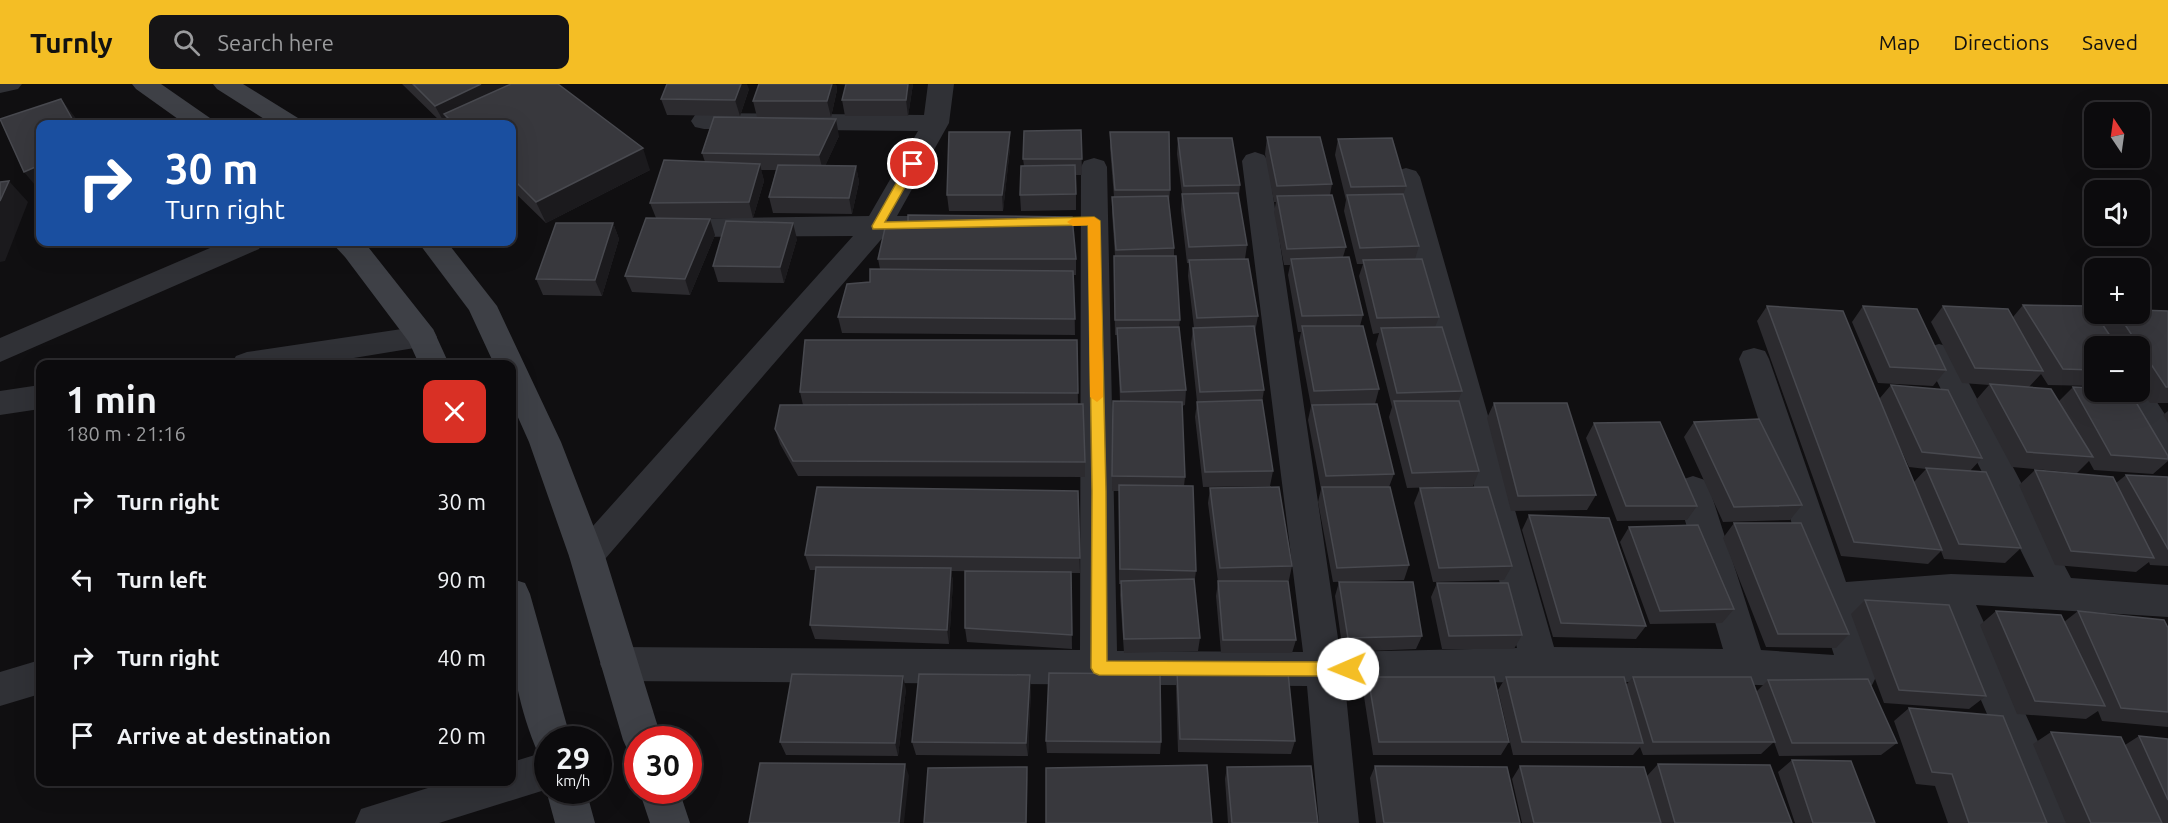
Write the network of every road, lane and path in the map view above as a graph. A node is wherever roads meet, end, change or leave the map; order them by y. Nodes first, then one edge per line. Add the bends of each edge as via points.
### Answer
1 (9, 84) edge
2 (145, 84) edge
3 (226, 84) edge
4 (941, 84) edge
5 (0, 85) edge
6 (195, 120) edge
7 (283, 120) edge
8 (704, 121) edge
9 (936, 123) junction
10 (1256, 161) dead end
11 (1094, 167) dead end
12 (1406, 177) edge
13 (980, 224) edge
14 (877, 226) junction
15 (668, 228) edge
16 (240, 246) edge
17 (350, 246) edge
18 (435, 246) edge
19 (422, 337) junction
20 (0, 351) edge
21 (1939, 355) edge
22 (1754, 359) dead end
23 (273, 360) edge
24 (432, 360) edge
25 (507, 360) edge
26 (516, 379) edge
27 (36, 398) edge
28 (2140, 402) edge
29 (0, 403) edge
30 (2168, 446) edge
31 (1693, 490) edge
32 (1099, 491) junction
33 (1064, 492) edge
34 (587, 556) junction
35 (1951, 589) junction
36 (2060, 593) junction
37 (1834, 598) junction
38 (516, 609) edge
39 (2151, 610) edge
40 (1540, 663) junction
41 (619, 664) junction
42 (1747, 666) junction
43 (1099, 668) junction
44 (1324, 669) junction
45 (36, 678) edge
46 (0, 689) edge
47 (548, 726) edge
48 (639, 726) edge
49 (534, 774) edge
50 (516, 779) edge
51 (494, 786) edge
52 (570, 804) edge
53 (664, 804) edge
54 (375, 823) edge
55 (575, 823) edge
56 (670, 823) edge
57 (1339, 823) edge
58 (2055, 823) edge

1 - 5 street
2 - 6 main road
3 - 7 main road
4 - 9 street
8 - 9 street
9 - 14 street
10 - 44 street
11 - 32 street via 1082,222 1084,344
12 - 40 street
13 - 14 street
14 - 15 street
14 - 34 street
16 - 20 street
17 - 19 main road
18 - 25 main road via 482,306
19 - 23 street
19 - 24 main road
21 - 36 street
22 - 37 street
26 - 34 main road
27 - 29 street
28 - 30 street
31 - 42 street
32 - 33 street
32 - 43 street
34 - 41 main road
35 - 36 street
35 - 37 street
35 - 58 street
36 - 39 street
37 - 42 street via 1859,673
38 - 47 main road
40 - 42 street
40 - 44 street
41 - 43 street
41 - 48 main road
43 - 44 street
44 - 57 street
45 - 46 street
49 - 50 street
51 - 54 street
52 - 55 main road
53 - 56 main road

